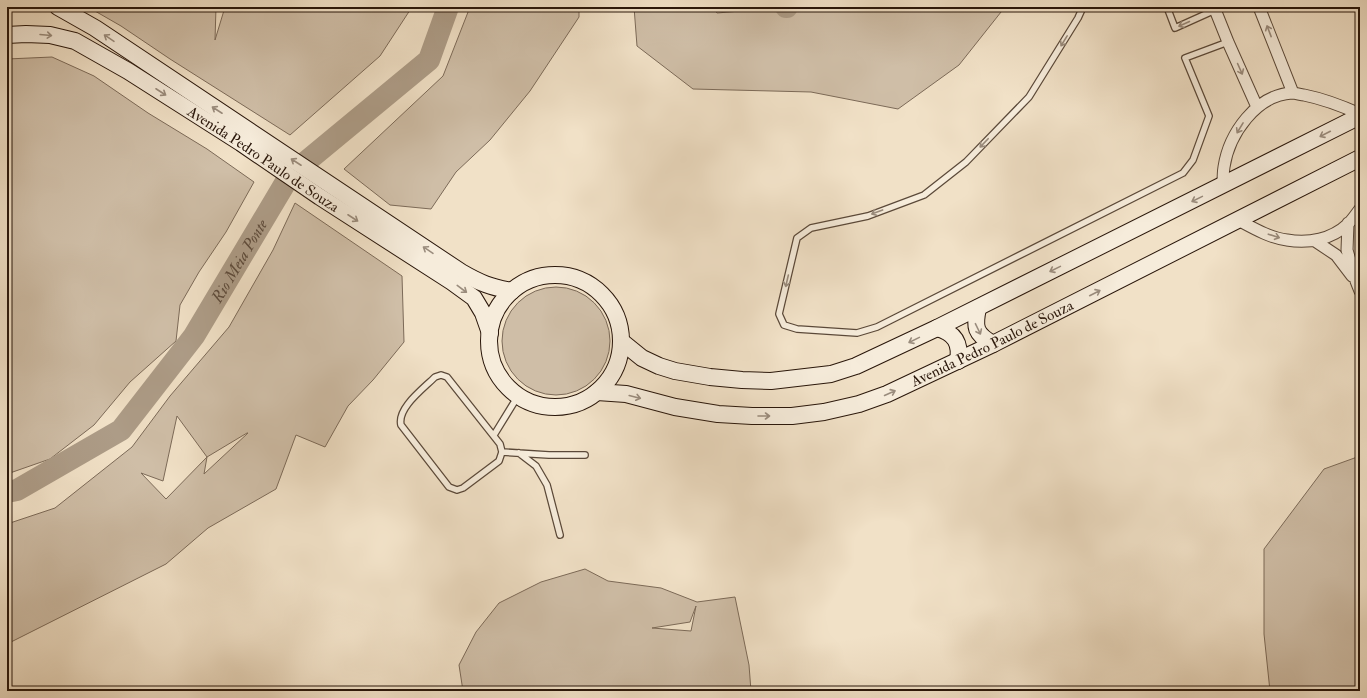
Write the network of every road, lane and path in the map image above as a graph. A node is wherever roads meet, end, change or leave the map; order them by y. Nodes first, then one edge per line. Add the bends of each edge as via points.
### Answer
1 (58, 7) edge
2 (1083, 7) edge
3 (1167, 7) edge
4 (1259, 7) edge
5 (1214, 9) edge
6 (7, 35) edge
7 (1228, 42) junction
8 (1293, 93) junction
9 (1257, 107) junction
10 (1360, 115) edge
11 (245, 137) junction
12 (1360, 158) edge
13 (1223, 186) junction
14 (1360, 209) edge
15 (1238, 220) junction
16 (1348, 223) junction
17 (1315, 241) junction
18 (1358, 286) edge
19 (512, 291) junction
20 (978, 308) junction
21 (937, 328) junction
22 (490, 333) junction
23 (621, 341) junction
24 (993, 344) junction
25 (958, 361) junction
26 (597, 392) junction
27 (518, 396) junction
28 (494, 435) junction
29 (502, 452) junction
30 (520, 453) junction
31 (585, 455) dead end
32 (560, 535) dead end

11 -> 1 main road, Avenida Pedro Paulo de Souza via 95,28
2 -> 7 lane via 1029,97 966,162 924,195 868,216 811,228 797,238 779,314 784,325 797,329 856,333 877,327 1183,173 1193,160 1209,116 1185,58
5 -> 3 lane via 1174,28
8 -> 4 street
5 - 7 street
6 -> 11 main road, Avenida Pedro Paulo de Souza via 50,36 75,41
7 -> 9 street
8 - 9 street via 1272,98
8 - 10 street via 1319,98
9 -> 13 street via 1241,126 1231,144 1224,166
10 -> 13 main road
19 -> 11 main road, Avenida Pedro Paulo de Souza via 480,283 328,183
11 -> 22 main road, Avenida Pedro Paulo de Souza via 320,197 474,298
12 - 15 main road, Avenida Pedro Paulo de Souza
13 -> 20 main road
14 - 16 street
15 -> 17 street via 1287,240
24 -> 15 main road, Avenida Pedro Paulo de Souza
16 - 17 street via 1334,234
16 - 18 street via 1347,250
17 - 18 street via 1336,255
19 - 22 main road via 501,303
19 - 23 main road via 541,276 558,275 590,285 613,309
20 - 21 main road
20 -> 24 main road via 975,322 978,331 984,339
21 -> 23 main road via 856,366 831,374 771,381 675,371 642,358
21 - 25 main road via 953,336 960,352
22 - 27 main road via 490,351 496,368 505,384
23 - 26 main road via 619,359 612,375
24 - 25 main road, Avenida Pedro Paulo de Souza
26 -> 25 main road, Avenida Pedro Paulo de Souza via 626,394 675,407 718,414 792,416 859,404
26 - 27 main road via 570,406 552,407 534,404
27 - 28 lane
28 - 29 lane
28 - 29 lane via 447,377 441,376 435,377 403,408 400,420 401,425 449,487 457,490 499,461
29 - 30 lane
30 - 31 lane
30 - 32 lane via 536,466 547,485

